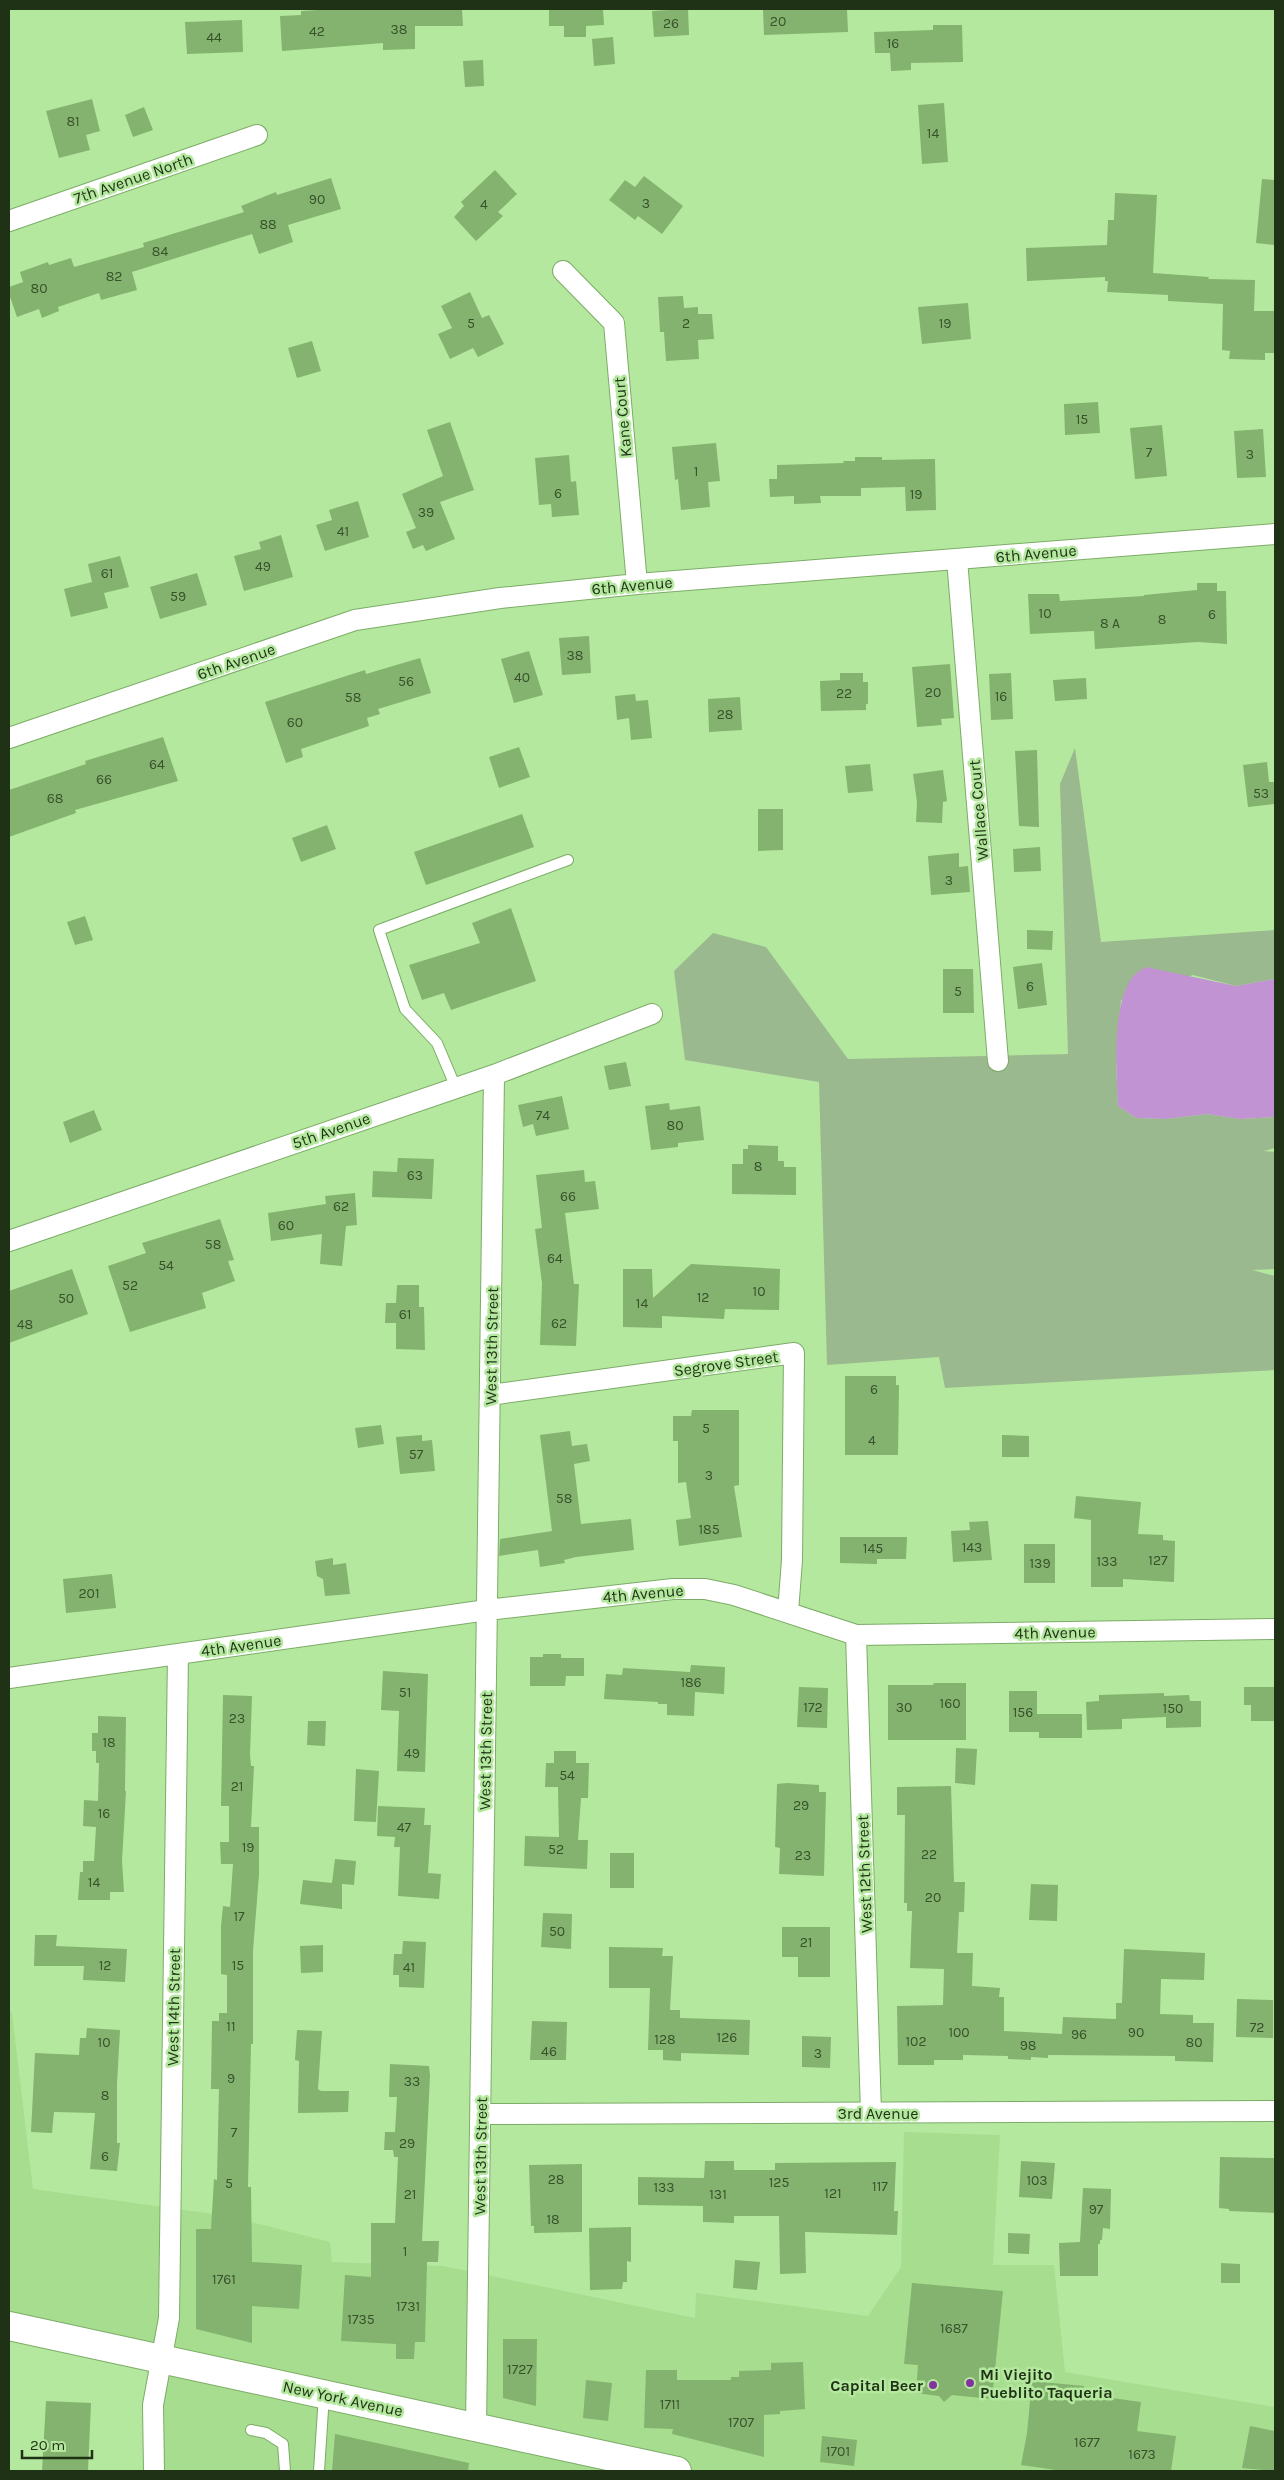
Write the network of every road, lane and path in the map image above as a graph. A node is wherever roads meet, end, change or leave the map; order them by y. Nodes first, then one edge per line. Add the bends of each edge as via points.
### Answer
1 (257, 135) dead end
2 (9, 221) edge
3 (563, 271) dead end
4 (1275, 534) edge
5 (957, 559) junction
6 (637, 584) junction
7 (9, 738) edge
8 (568, 860) dead end
9 (652, 1014) dead end
10 (998, 1061) dead end
11 (494, 1075) junction
12 (456, 1088) junction
13 (9, 1241) edge
14 (490, 1395) junction
15 (487, 1610) junction
16 (788, 1612) junction
17 (1275, 1629) edge
18 (856, 1636) junction
19 (178, 1654) junction
20 (9, 1678) edge
21 (1275, 2111) edge
22 (871, 2113) junction
23 (480, 2114) junction
24 (9, 2326) edge
25 (162, 2359) junction
26 (324, 2394) junction
27 (476, 2427) junction
28 (251, 2430) dead end
29 (154, 2471) edge
30 (285, 2471) edge
31 (319, 2471) edge
32 (673, 2471) edge

1 - 2 street, 7th Avenue North
3 - 6 street, Kane Court via 614,323
4 - 5 street, 6th Avenue
5 - 6 street, 6th Avenue
5 - 10 street, Wallace Court
6 - 7 street, 6th Avenue via 500,598 355,620
8 - 12 lane via 379,930 405,1009 437,1044
9 - 11 street, 5th Avenue
11 - 12 street, 5th Avenue
11 - 14 street, West 13th Street
12 - 13 street, 5th Avenue
14 - 15 street, West 13th Street
14 - 16 street, Segrove Street via 794,1354 792,1560
15 - 16 street, 4th Avenue via 697,1589 734,1595
15 - 19 street, 4th Avenue
15 - 23 street, West 13th Street
16 - 18 street, 4th Avenue
17 - 18 street, 4th Avenue
18 - 22 street, West 12th Street
19 - 20 street, 4th Avenue
19 - 25 street, West 14th Street via 169,2318
21 - 22 street, 3rd Avenue
22 - 23 street, 3rd Avenue
23 - 27 street, West 13th Street
24 - 25 main road, New York Avenue
25 - 26 main road, New York Avenue
25 - 29 street, West 14th Street via 153,2405
26 - 27 main road, New York Avenue
26 - 31 lane
27 - 32 main road, New York Avenue
28 - 30 lane via 266,2433 283,2444

